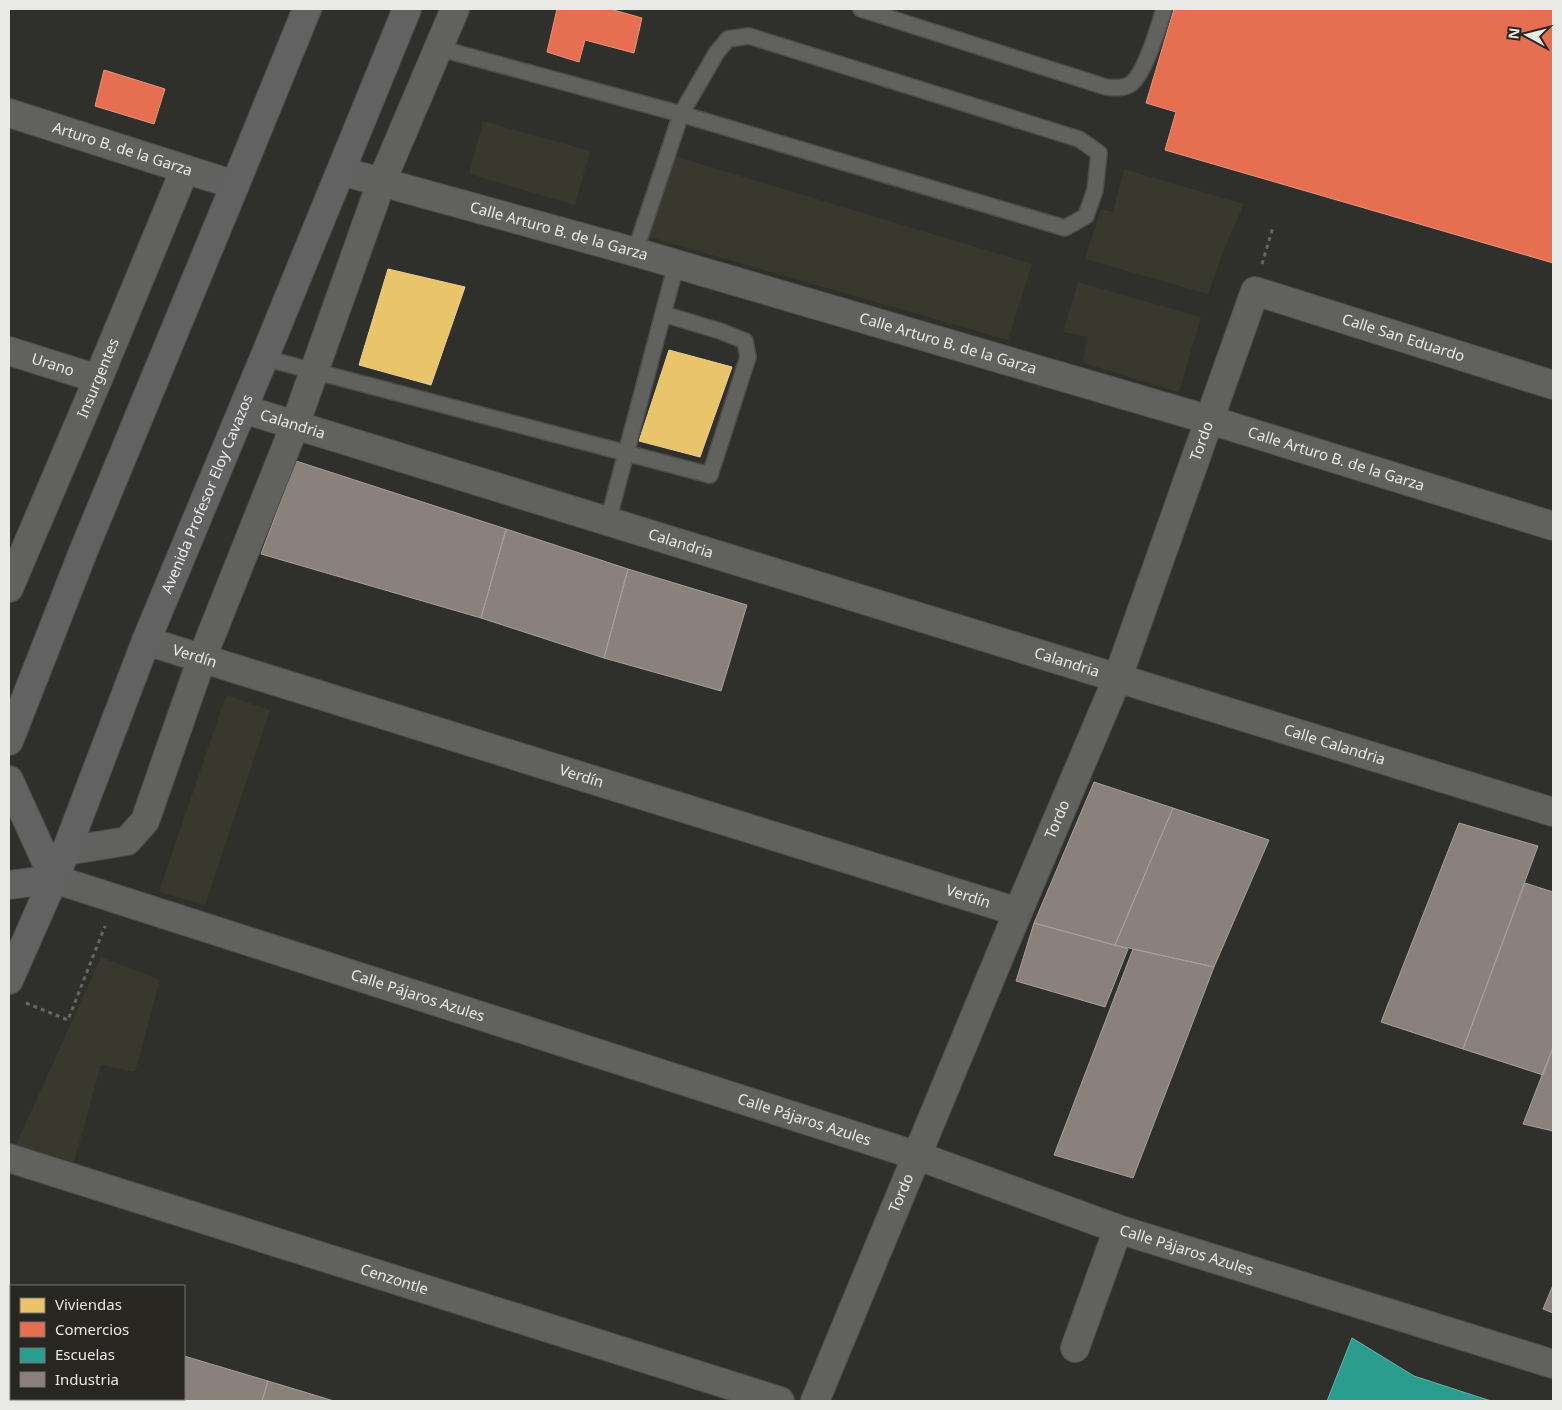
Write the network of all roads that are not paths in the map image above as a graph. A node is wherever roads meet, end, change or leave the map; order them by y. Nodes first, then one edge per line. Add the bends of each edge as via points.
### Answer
1 (307, 9) edge
2 (408, 9) edge
3 (455, 9) edge
4 (1164, 9) edge
5 (869, 10) edge
6 (438, 48) junction
7 (9, 113) edge
8 (681, 114) junction
9 (185, 169) junction
10 (341, 171) junction
11 (382, 183) junction
12 (235, 185) junction
13 (635, 252) junction
14 (676, 265) junction
15 (1255, 291) joint
16 (663, 314) junction
17 (9, 350) edge
18 (264, 358) junction
19 (314, 371) junction
20 (98, 380) junction
21 (1553, 385) edge
22 (243, 409) junction
23 (1210, 420) junction
24 (295, 425) junction
25 (625, 453) junction
26 (608, 521) junction
27 (1553, 526) edge
28 (9, 587) edge
29 (146, 640) junction
30 (202, 658) junction
31 (1118, 677) junction
32 (9, 741) edge
33 (9, 780) edge
34 (1553, 812) edge
35 (66, 851) junction
36 (54, 879) junction
37 (9, 884) edge
38 (1018, 912) junction
39 (13, 990) edge
40 (918, 1156) junction
41 (9, 1158) edge
42 (1118, 1229) junction
43 (1074, 1348) dead end
44 (1553, 1364) edge
45 (780, 1401) edge
46 (815, 1401) edge

1 - 12 main road
2 - 10 main road, Avenida Profesor Eloy Cavazos
3 - 6 street
4 - 5 lane via 1141,71 1132,84 1120,88 1106,87
6 - 8 lane
6 - 11 street
7 - 9 street, Arturo B. de la Garza
8 - 8 lane via 1065,228 1086,216 1095,190 1099,153 1079,139 749,36 728,39
8 - 13 lane
9 - 12 street, Arturo B. de la Garza
9 - 20 street, Insurgentes
10 - 11 street, Calle Arturo B. de la Garza
10 - 18 main road, Avenida Profesor Eloy Cavazos
11 - 13 street, Calle Arturo B. de la Garza
11 - 19 street
12 - 32 main road via 83,552
13 - 14 street, Calle Arturo B. de la Garza
14 - 16 lane
14 - 23 street, Calle Arturo B. de la Garza
15 - 21 street, Calle San Eduardo
15 - 23 street, Tordo
16 - 25 lane
16 - 25 lane via 720,330 745,341 748,357 710,474
17 - 20 street, Urano
18 - 19 lane
18 - 22 main road, Avenida Profesor Eloy Cavazos
19 - 24 street
19 - 25 lane
20 - 28 street, Insurgentes
22 - 24 street, Calandria
22 - 29 main road, Avenida Profesor Eloy Cavazos
23 - 27 street, Calle Arturo B. de la Garza
23 - 31 street, Tordo
24 - 26 street, Calandria
24 - 30 street
25 - 26 lane
26 - 31 street, Calandria
29 - 30 street, Verdín
29 - 35 main road, Avenida Profesor Eloy Cavazos
30 - 35 street via 146,821 127,841
30 - 38 street, Verdín
31 - 34 street, Calle Calandria
31 - 38 street, Tordo
33 - 36 main road
35 - 36 main road, Avenida Profesor Eloy Cavazos
36 - 37 main road
36 - 39 main road, Avenida Profesor Eloy Cavazos
36 - 40 street, Calle Pájaros Azules
38 - 40 street, Tordo
40 - 42 street, Calle Pájaros Azules
40 - 46 street, Tordo
41 - 45 street, Cenzontle
42 - 43 street
42 - 44 street, Calle Pájaros Azules

